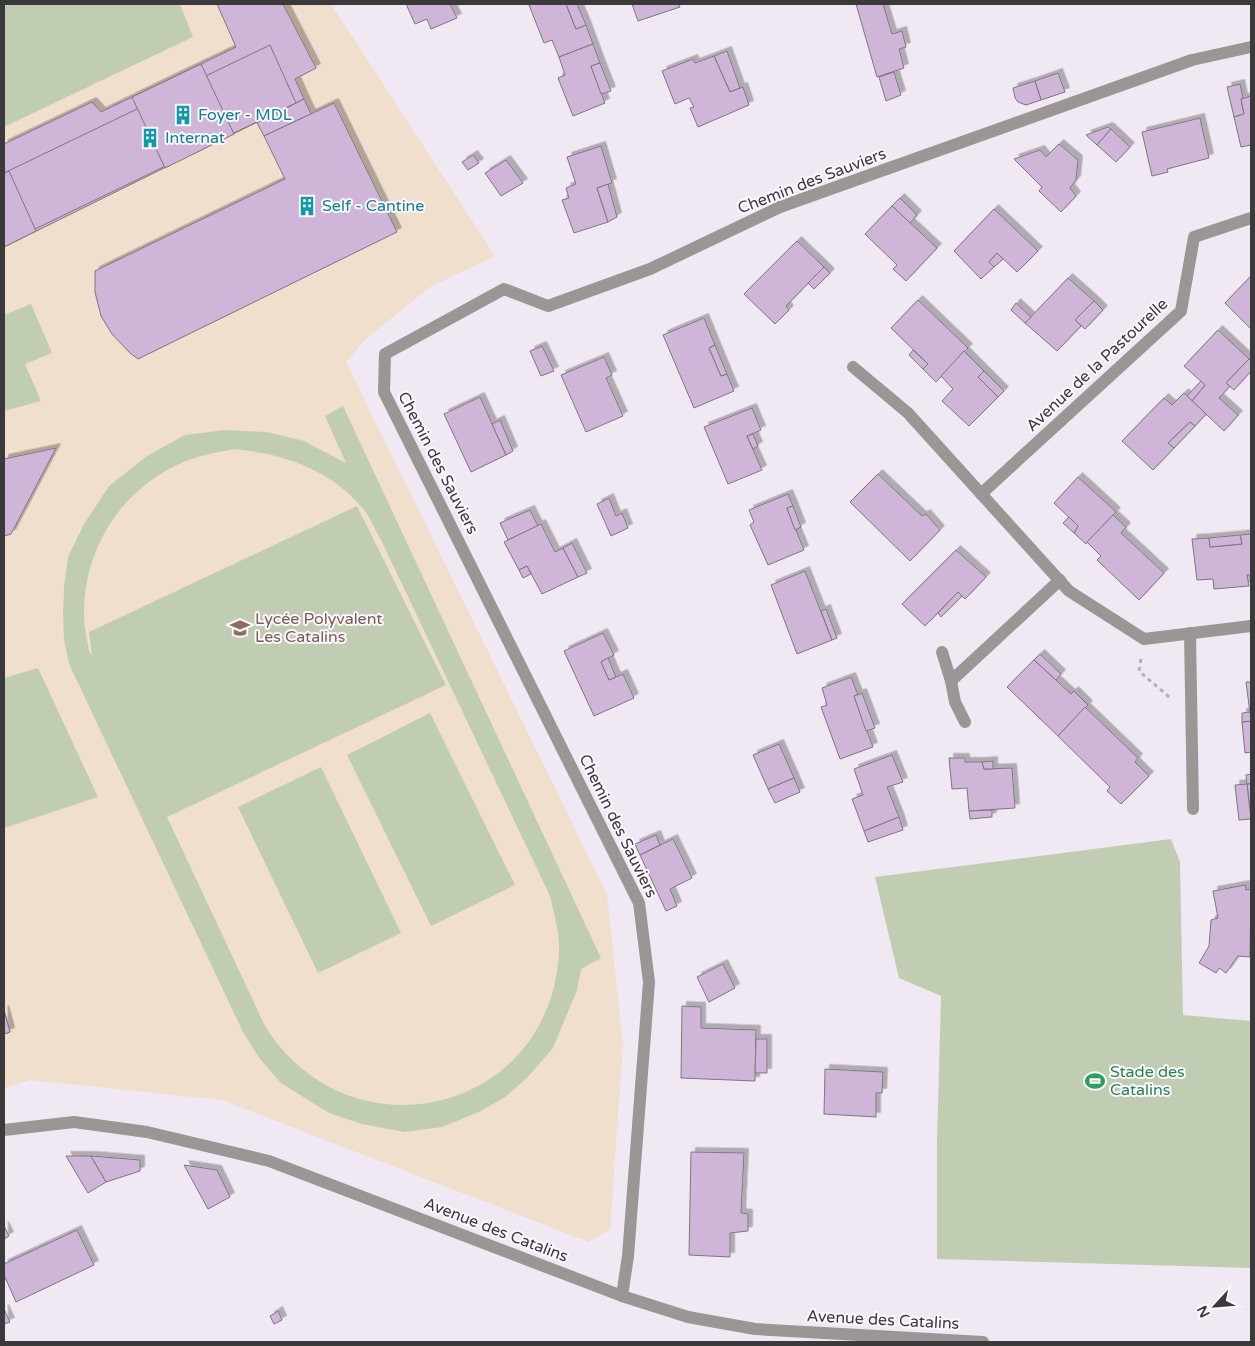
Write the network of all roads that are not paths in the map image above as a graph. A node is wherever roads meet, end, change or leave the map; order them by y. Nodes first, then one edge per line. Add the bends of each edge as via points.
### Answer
1 (1251, 47) edge
2 (1251, 218) edge
3 (853, 367) dead end
4 (981, 494) junction
5 (1060, 580) junction
6 (1251, 626) edge
7 (1190, 633) junction
8 (942, 652) dead end
9 (951, 681) junction
10 (965, 722) dead end
11 (1193, 809) dead end
12 (4, 1130) edge
13 (622, 1296) junction
14 (983, 1342) edge

1 - 13 street, Chemin des Sauviers via 1192,60 780,208 650,269 548,306 504,289 385,354 384,392 639,902 649,982 628,1256
2 - 4 street, Avenue de la Pastourelle via 1194,237 1181,311
3 - 4 street via 908,413
4 - 5 street
5 - 7 street via 1069,591 1144,639
5 - 9 street
6 - 7 street
7 - 11 street
8 - 9 street
9 - 10 street via 954,702
12 - 13 street, Avenue des Catalins via 74,1122 147,1132 269,1161
13 - 14 street, Avenue des Catalins via 688,1317 756,1329

